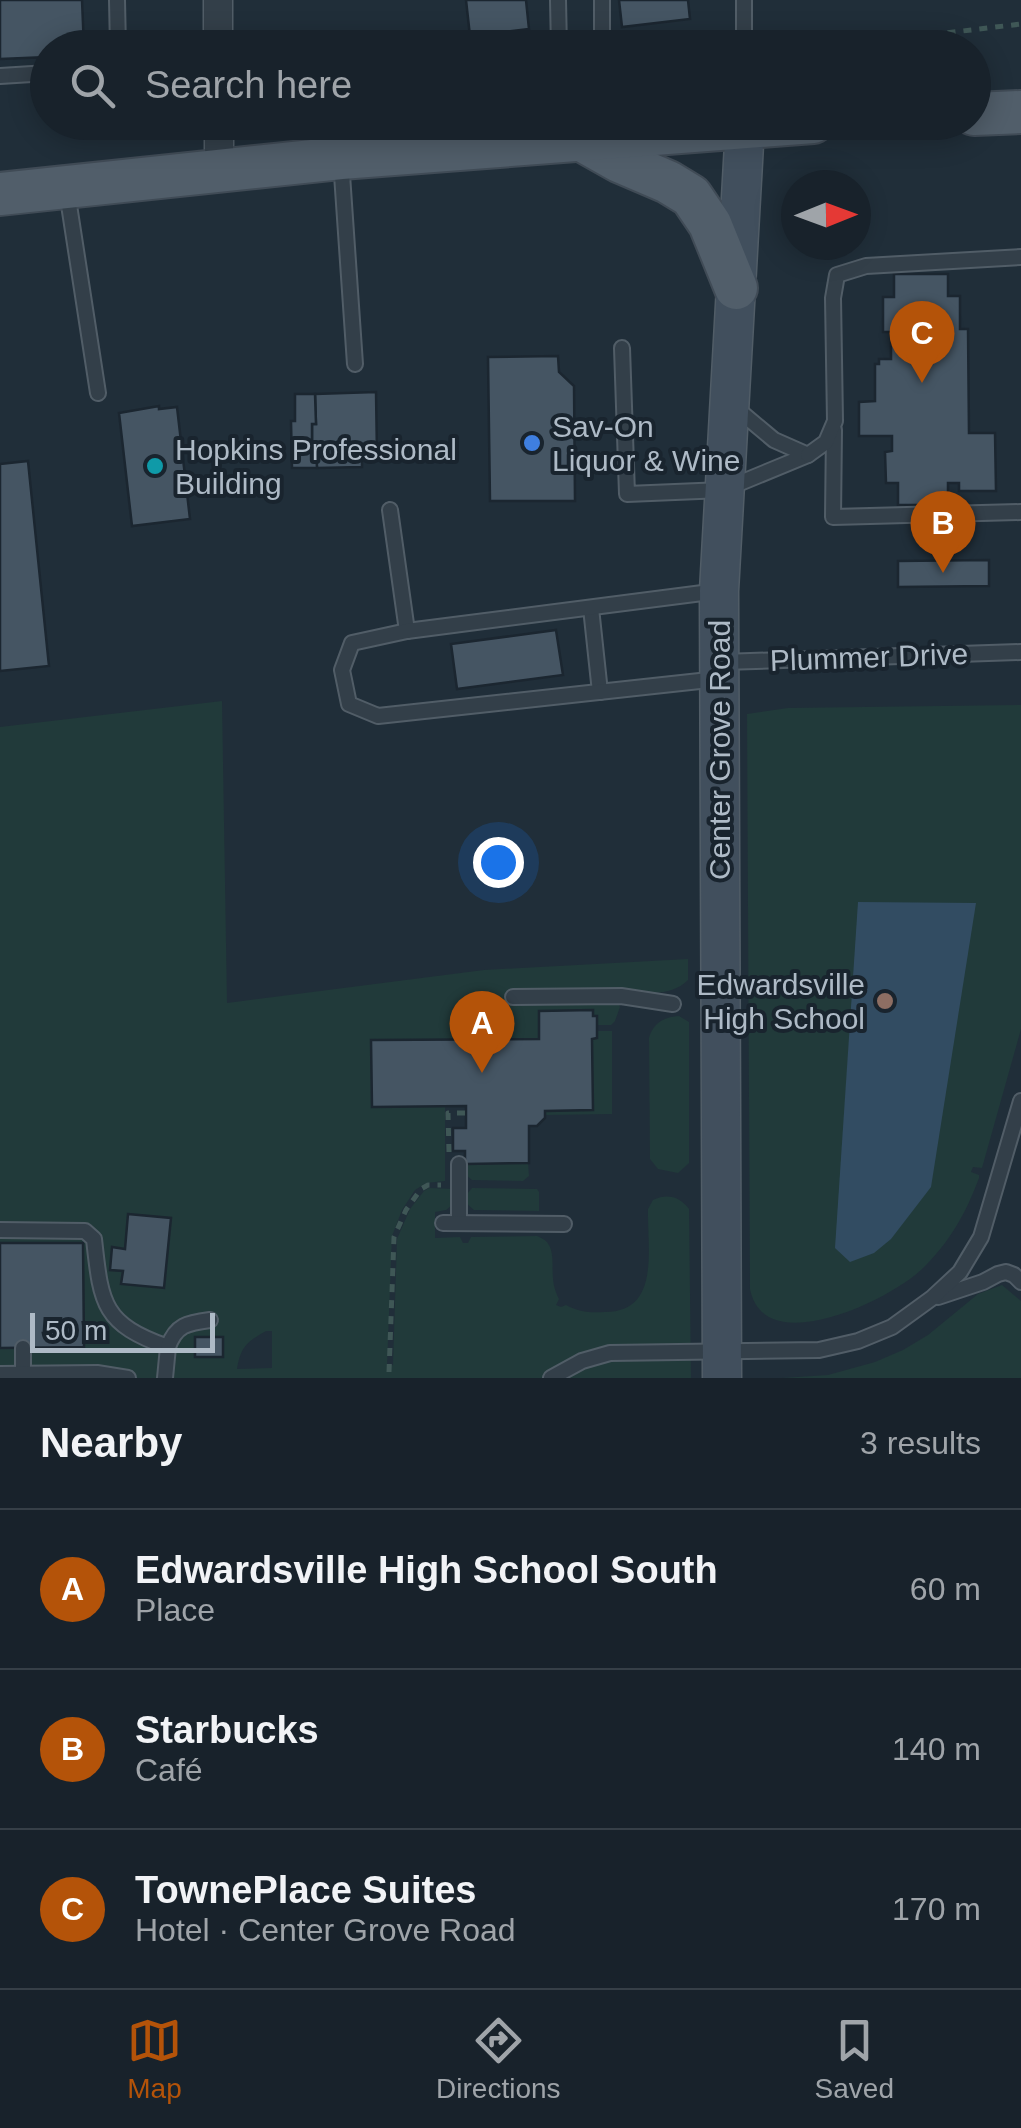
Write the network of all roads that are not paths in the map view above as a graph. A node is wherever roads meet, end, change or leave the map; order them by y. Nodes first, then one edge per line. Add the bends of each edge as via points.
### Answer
1 (117, 0) edge
2 (218, 0) edge
3 (558, 0) edge
4 (602, 0) edge
5 (744, 0) edge
6 (118, 30) edge
7 (218, 30) edge
8 (559, 30) edge
9 (602, 30) edge
10 (744, 30) edge
11 (30, 74) edge
12 (0, 76) edge
13 (1021, 112) edge
14 (991, 113) edge
15 (219, 140) edge
16 (507, 140) edge
17 (591, 140) edge
18 (743, 140) edge
19 (341, 158) junction
20 (219, 170) junction
21 (66, 186) junction
22 (0, 194) edge
23 (1021, 257) edge
24 (736, 288) junction
25 (622, 348) dead end
26 (355, 364) dead end
27 (98, 394) dead end
28 (728, 402) junction
29 (834, 421) junction
30 (808, 454) junction
31 (723, 490) junction
32 (390, 510) dead end
33 (1021, 512) edge
34 (719, 591) junction
35 (591, 608) junction
36 (406, 631) junction
37 (1021, 652) edge
38 (718, 670) junction
39 (600, 692) junction
40 (513, 997) dead end
41 (673, 1004) dead end
42 (1021, 1101) edge
43 (454, 1165) road end
44 (1021, 1167) edge
45 (1001, 1175) junction
46 (564, 1224) dead end
47 (0, 1230) edge
48 (1021, 1282) edge
49 (932, 1298) junction
50 (210, 1320) dead end
51 (168, 1347) junction
52 (23, 1348) dead end
53 (722, 1365) edge
54 (23, 1373) junction
55 (0, 1374) edge
56 (128, 1378) edge
57 (164, 1378) edge
58 (551, 1378) edge

1 - 6 lane
2 - 7 street
3 - 8 lane
4 - 9 lane
5 - 10 lane
11 - 12 lane
13 - 14 main road
15 - 20 street
16 - 19 main road
17 - 24 main road via 691,196
18 - 24 street, Center Grove Road
19 - 20 main road
19 - 26 lane
20 - 21 main road
21 - 22 main road
21 - 27 lane
23 - 29 lane via 866,266 837,275
24 - 28 street, Center Grove Road
25 - 31 lane via 626,494
28 - 30 lane via 774,440
28 - 31 street, Center Grove Road
29 - 30 lane via 826,442
29 - 33 lane via 833,517
30 - 31 lane
31 - 34 street, Center Grove Road
32 - 36 lane
34 - 35 lane
34 - 38 street, Center Grove Road
35 - 36 lane
35 - 39 lane
36 - 39 lane, Plummer Drive via 352,643 342,670 348,704 378,716
37 - 38 lane, Plummer Drive
38 - 39 lane, Plummer Drive
38 - 53 street, Center Grove Road
40 - 41 lane via 620,996
42 - 45 lane
43 - 46 lane via 451,1223
44 - 45 lane
45 - 49 lane via 982,1237 960,1272
47 - 51 lane via 89,1234 109,1310 137,1335
48 - 49 lane via 998,1274
49 - 53 lane via 858,1341
50 - 51 lane via 183,1326
51 - 57 lane
52 - 54 lane
53 - 58 lane via 610,1353
54 - 55 lane
54 - 56 lane

